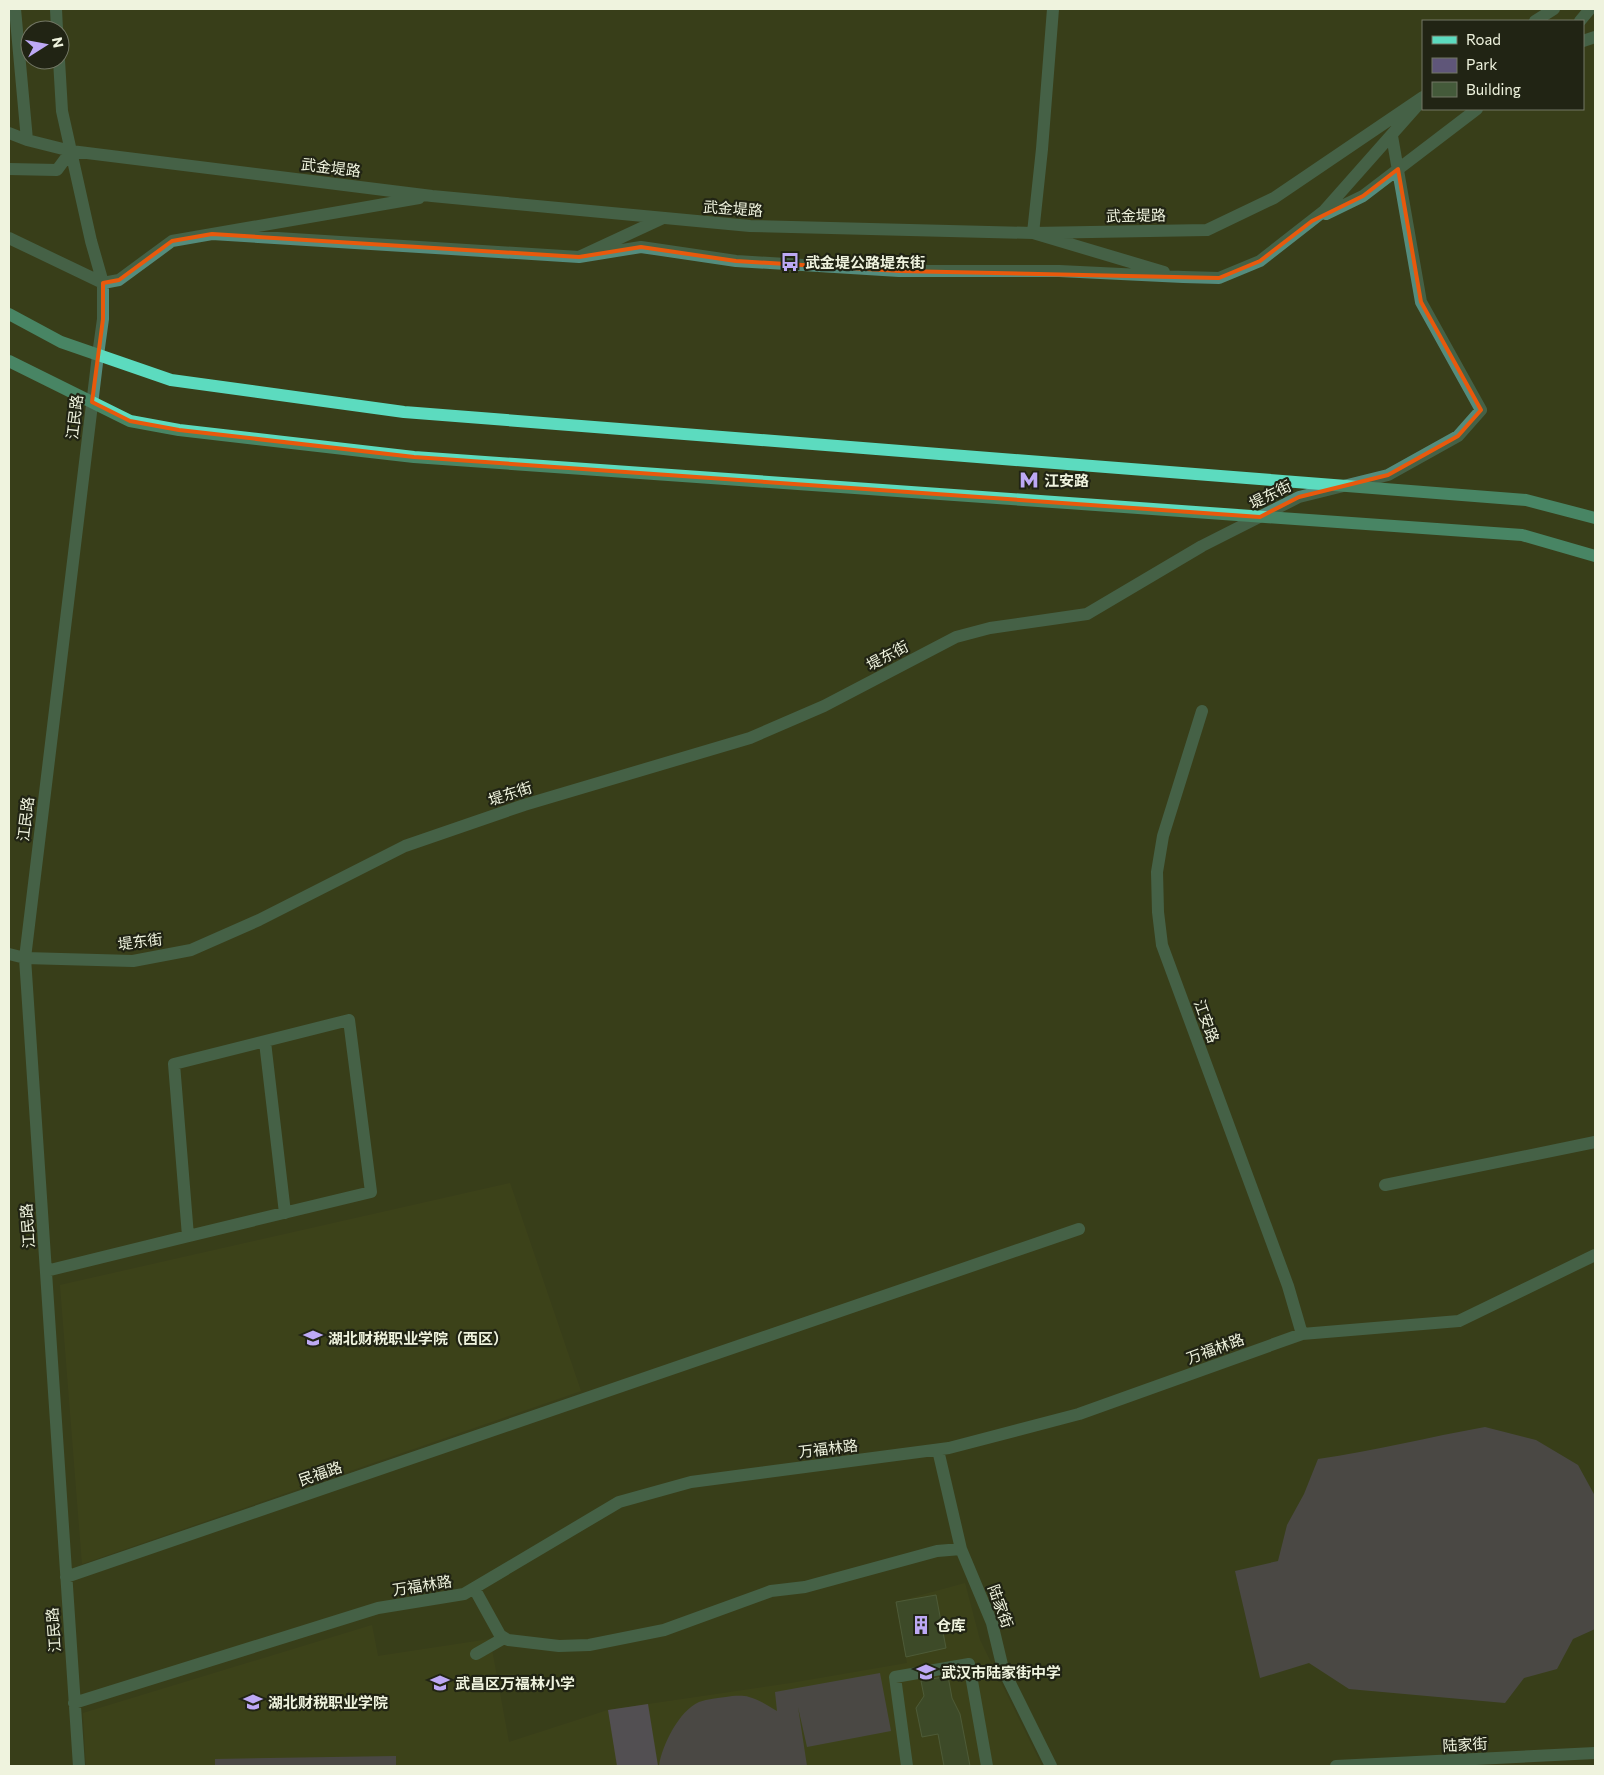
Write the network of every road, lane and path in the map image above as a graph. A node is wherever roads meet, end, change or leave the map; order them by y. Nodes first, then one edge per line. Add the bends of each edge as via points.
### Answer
1 (15, 9) edge
2 (1053, 9) edge
3 (1554, 9) edge
4 (1590, 9) edge
5 (1537, 20) edge
6 (1581, 20) edge
7 (60, 70) edge
8 (1422, 100) edge
9 (1422, 100) edge
10 (1476, 110) edge
11 (9, 133) edge
12 (1392, 136) junction
13 (27, 140) junction
14 (71, 151) junction
15 (9, 169) edge
16 (1398, 169) junction
17 (432, 196) junction
18 (663, 218) junction
19 (1312, 221) junction
20 (212, 234) junction
21 (1033, 234) junction
22 (9, 238) edge
23 (579, 257) junction
24 (1183, 278) junction
25 (103, 284) junction
26 (9, 314) edge
27 (98, 355) junction
28 (9, 361) edge
29 (92, 402) junction
30 (1346, 486) junction
31 (1260, 516) junction
32 (1595, 518) edge
33 (1595, 556) edge
34 (1202, 711) dead end
35 (9, 954) edge
36 (25, 958) junction
37 (265, 1042) junction
38 (1595, 1142) edge
39 (1386, 1185) dead end
40 (285, 1213) junction
41 (1079, 1229) dead end
42 (188, 1236) junction
43 (1595, 1255) edge
44 (46, 1271) junction
45 (1302, 1334) junction
46 (938, 1450) junction
47 (961, 1550) junction
48 (66, 1577) junction
49 (474, 1588) junction
50 (504, 1638) junction
51 (476, 1654) dead end
52 (74, 1703) junction
53 (1595, 1753) edge
54 (1376, 1765) edge
55 (79, 1766) edge
56 (907, 1766) edge
57 (988, 1766) edge
58 (1051, 1766) edge
59 (1336, 1766) edge

1 - 13 street
2 - 21 street
3 - 5 street
4 - 6 street
7 - 14 street, 江民路 via 62,111
8 - 21 street, 武金堤路 via 1274,198 1207,230
9 - 12 street
10 - 16 street
11 - 13 street, 武金堤路
12 - 16 street, 堤东街
12 - 19 street
13 - 14 street, 武金堤路
14 - 15 street via 57,170
14 - 17 street, 武金堤路
14 - 25 street, 江民路
16 - 19 street via 1363,196
16 - 30 street, 堤东街 via 1421,302 1481,410 1458,436 1388,475
17 - 18 street, 武金堤路
17 - 20 street
18 - 21 street, 武金堤路 via 750,226
18 - 23 street
19 - 24 street via 1260,261 1219,278
20 - 23 street
20 - 25 street via 172,241 120,280
21 - 24 street
22 - 25 street
23 - 24 street via 641,247 736,261 899,271 1058,271
25 - 27 street, 江民路 via 104,319
26 - 27 main road via 60,342
27 - 29 street, 江民路
27 - 30 main road via 171,380 404,412
28 - 29 main road
29 - 31 main road via 130,420 179,430 414,457
29 - 36 street, 江民路
30 - 31 street, 堤东街 via 1299,497
30 - 32 main road via 1526,500
31 - 33 main road via 1522,535
31 - 36 street, 堤东街 via 1087,614 990,628 956,637 824,706 750,738 524,805 405,846 259,920 191,950 133,961
34 - 45 street, 江安路 via 1163,836 1158,872 1162,945 1288,1286
35 - 36 street, 堤东街
36 - 44 street, 江民路
37 - 40 street
37 - 40 street via 349,1020 371,1192
37 - 42 street via 174,1064
38 - 39 street
40 - 42 street
41 - 48 street, 民福路
42 - 44 street
43 - 45 street, 万福林路 via 1460,1321
44 - 48 street, 江民路
45 - 46 street, 万福林路 via 1079,1414
46 - 47 street, 陆家街
46 - 49 street, 万福林路 via 691,1482 619,1502
47 - 50 street via 937,1551 805,1587 771,1591 664,1630 589,1645 558,1646
47 - 58 street, 陆家街 via 992,1623 1003,1669
48 - 52 street, 江民路
49 - 50 street
49 - 52 street, 万福林路 via 464,1594 378,1608
50 - 51 street
52 - 55 street, 江民路
53 - 54 street, 陆家街
54 - 59 street, 陆家街
56 - 57 street via 895,1677 969,1664

